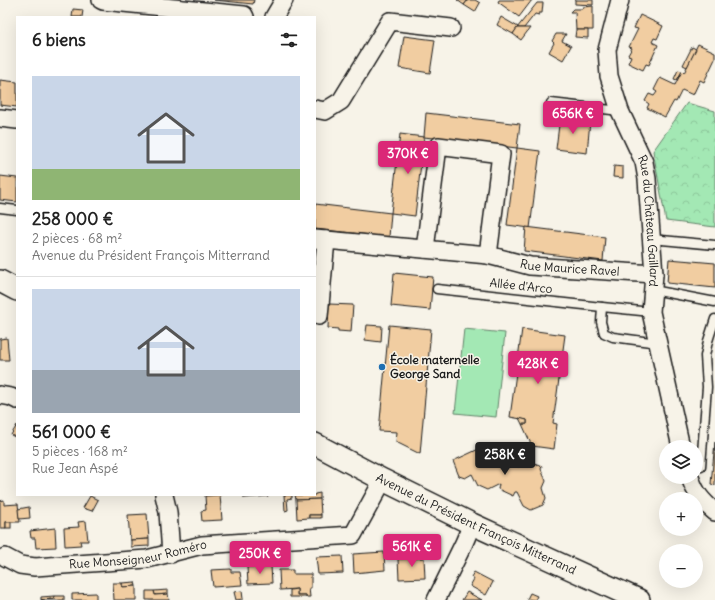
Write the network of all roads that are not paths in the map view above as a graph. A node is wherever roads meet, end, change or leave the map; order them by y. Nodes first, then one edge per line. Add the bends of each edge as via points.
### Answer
1 (101, 0) edge
2 (284, 0) edge
3 (620, 0) edge
4 (244, 16) edge
5 (275, 16) edge
6 (451, 28) dead end
7 (551, 103) dead end
8 (316, 109) edge
9 (620, 111) junction
10 (0, 118) edge
11 (16, 120) edge
12 (0, 208) edge
13 (16, 210) edge
14 (651, 239) junction
15 (321, 240) edge
16 (715, 245) edge
17 (425, 249) junction
18 (488, 255) junction
19 (0, 281) edge
20 (653, 282) junction
21 (16, 289) edge
22 (437, 289) dead end
23 (715, 302) edge
24 (602, 307) junction
25 (651, 312) junction
26 (319, 316) dead end
27 (715, 319) edge
28 (658, 343) junction
29 (0, 395) edge
30 (16, 400) edge
31 (680, 440) edge
32 (701, 440) edge
33 (316, 445) edge
34 (383, 480) junction
35 (694, 484) edge
36 (164, 496) edge
37 (715, 512) edge
38 (472, 524) junction
39 (171, 554) junction
40 (5, 557) dead end
41 (436, 600) edge
42 (639, 600) edge

1 - 4 street
2 - 5 street
3 - 9 street, Rue du Château Gaillard via 607,50 609,76
6 - 8 street via 390,21 341,101 325,111
7 - 9 lane
9 - 14 street, Rue du Château Gaillard via 644,162
10 - 11 street
12 - 13 lane
14 - 16 lane
14 - 20 street, Rue du Château Gaillard
15 - 17 street, Rue Maurice Ravel
15 - 26 street
17 - 18 street, Rue Maurice Ravel
17 - 18 street via 438,146 501,154
18 - 20 street, Rue Maurice Ravel via 530,266
19 - 21 street
20 - 23 lane
20 - 25 street, Rue du Château Gaillard
22 - 24 lane, Allée d'Arco
24 - 25 lane, Allée d'Arco
24 - 28 lane via 601,322 604,333 613,337
25 - 28 street, Rue du Château Gaillard
27 - 32 lane via 705,356 708,387
28 - 31 street, Rue du Château Gaillard
29 - 30 street
33 - 34 street, Avenue du Président François Mitterrand
34 - 38 street, Avenue du Président François Mitterrand
34 - 39 street, Rue Monseigneur Roméro via 353,535 202,545
35 - 37 street via 694,488
36 - 39 street
38 - 41 street
38 - 42 street, Avenue du Président François Mitterrand
39 - 40 street, Rue Monseigneur Roméro via 147,559 35,567 20,565

